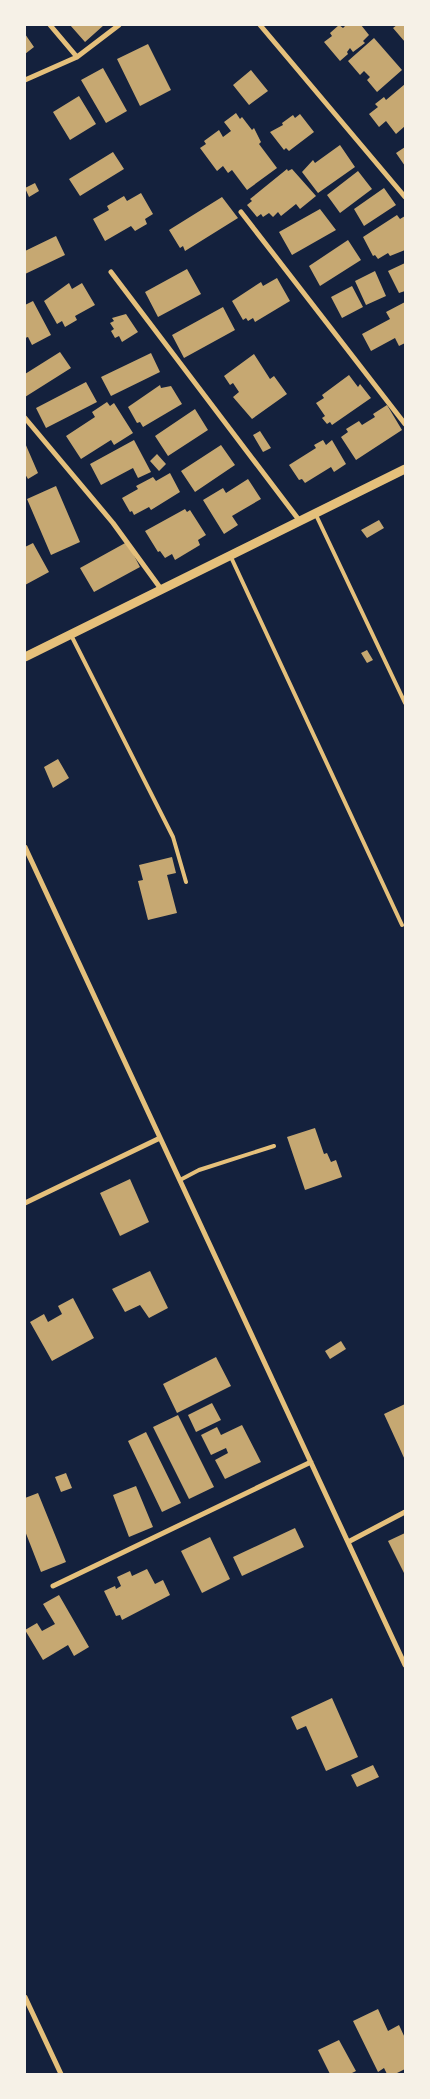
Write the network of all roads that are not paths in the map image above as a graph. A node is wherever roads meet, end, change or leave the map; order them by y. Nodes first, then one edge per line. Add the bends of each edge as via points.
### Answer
1 (50, 25) edge
2 (119, 25) edge
3 (260, 25) edge
4 (77, 57) junction
5 (25, 80) edge
6 (405, 197) edge
7 (241, 212) dead end
8 (111, 272) dead end
9 (25, 418) edge
10 (405, 424) edge
11 (405, 469) edge
12 (315, 513) junction
13 (299, 520) junction
14 (230, 555) junction
15 (161, 589) junction
16 (71, 635) junction
17 (25, 656) edge
18 (405, 703) edge
19 (25, 847) edge
20 (186, 882) dead end
21 (402, 925) dead end
22 (160, 1138) junction
23 (274, 1146) dead end
24 (180, 1180) junction
25 (25, 1203) edge
26 (311, 1462) junction
27 (405, 1512) edge
28 (348, 1542) junction
29 (53, 1586) dead end
30 (405, 1665) edge
31 (25, 1997) edge
32 (61, 2074) edge

1 - 4 street
2 - 4 street
3 - 6 street
4 - 5 street
7 - 10 street
8 - 13 street
9 - 15 street via 113,523
11 - 12 street
12 - 13 street
12 - 18 lane
13 - 14 street
14 - 15 street
14 - 21 lane
15 - 16 street
16 - 17 street
16 - 20 lane via 173,837
19 - 22 street
22 - 24 street
22 - 25 street
23 - 24 lane via 199,1170
24 - 26 street
26 - 28 street
26 - 29 street
27 - 28 street
28 - 30 street
31 - 32 street

